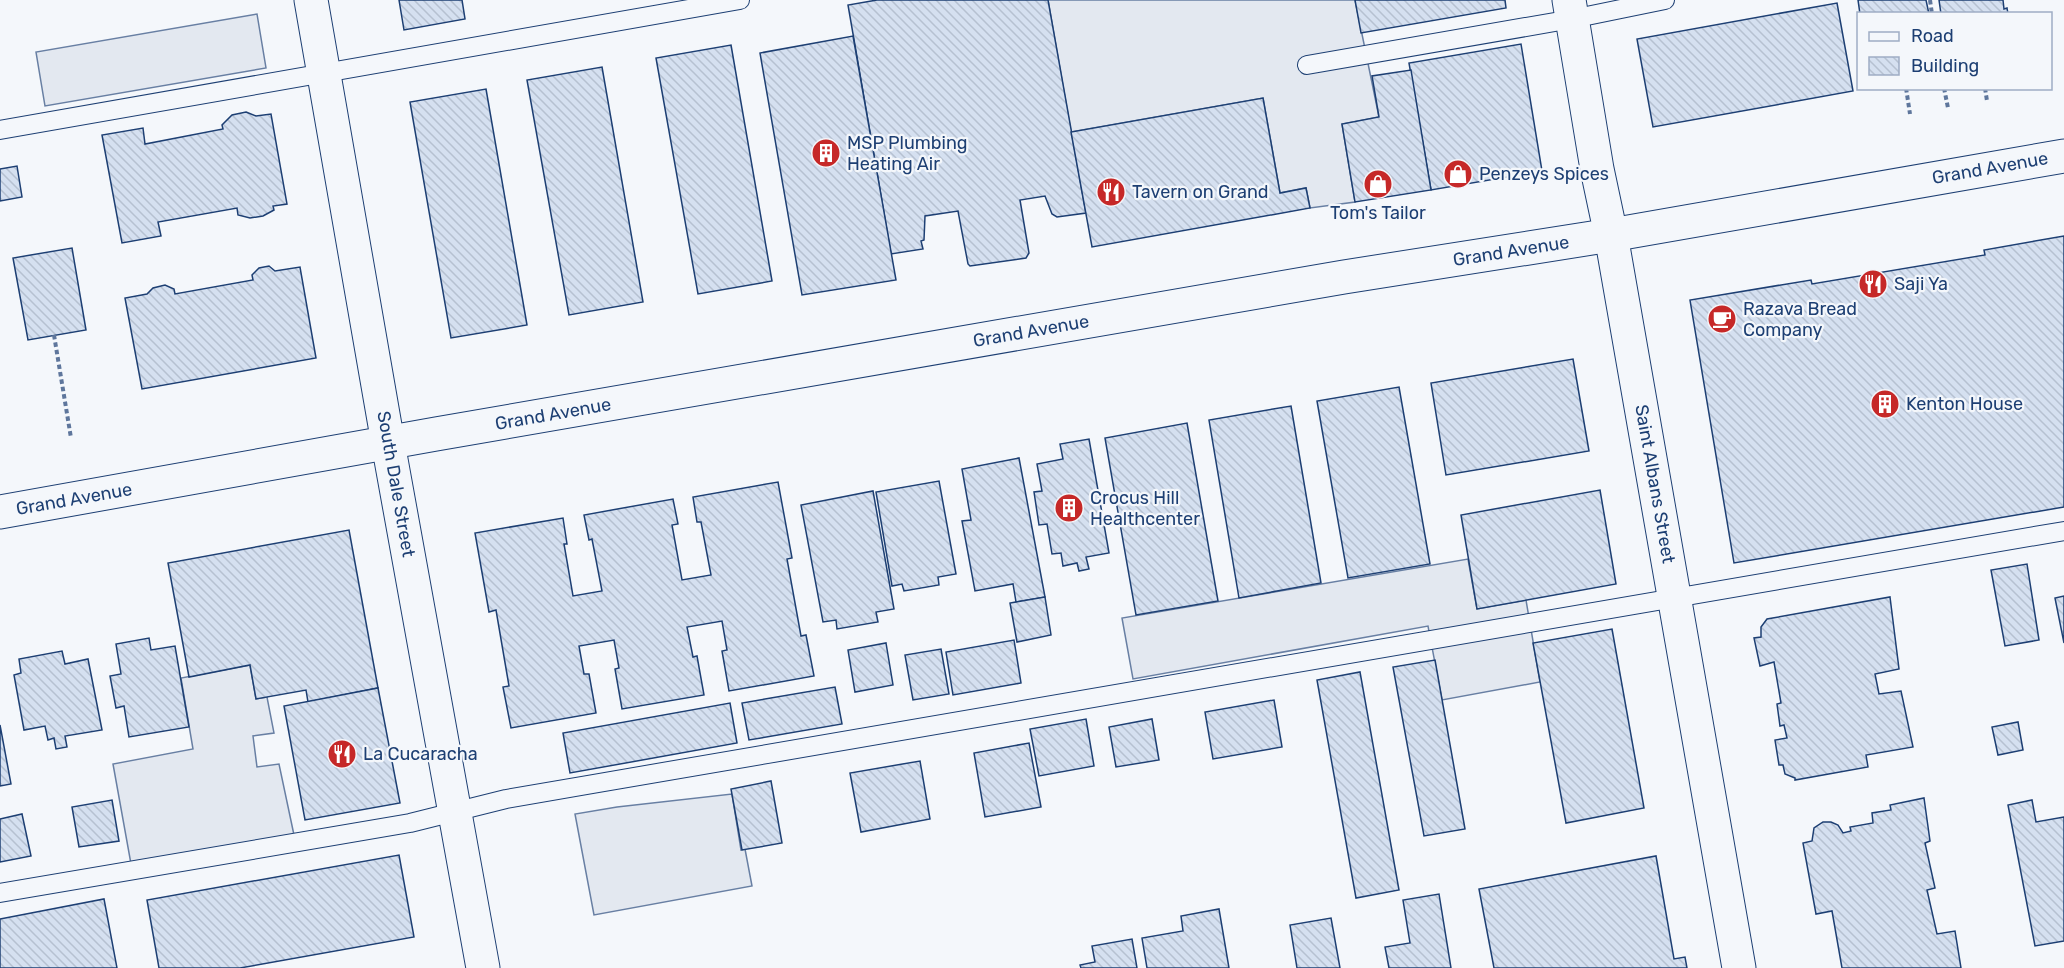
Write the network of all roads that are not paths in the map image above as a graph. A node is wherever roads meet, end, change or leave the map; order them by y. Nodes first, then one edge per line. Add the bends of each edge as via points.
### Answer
1 (311, 0) edge
2 (740, 0) edge
3 (1665, 0) edge
4 (1571, 9) edge
5 (1307, 65) dead end
6 (323, 72) junction
7 (0, 130) edge
8 (2064, 156) edge
9 (1611, 235) junction
10 (388, 442) junction
11 (0, 512) edge
12 (2064, 531) edge
13 (1675, 597) junction
14 (454, 812) junction
15 (0, 893) edge
16 (483, 968) edge
17 (1739, 968) edge

1 - 6 main road, South Dale Street
2 - 6 lane
3 - 4 lane
4 - 5 lane
4 - 9 main road, Saint Albans Street
6 - 7 lane
6 - 10 main road, South Dale Street
8 - 9 main road, Grand Avenue
9 - 10 main road, Grand Avenue via 1332,279
9 - 13 main road, Saint Albans Street
10 - 11 main road, Grand Avenue
10 - 14 main road, South Dale Street
12 - 13 lane
13 - 14 lane via 593,784
13 - 17 main road, Saint Albans Street
14 - 15 lane via 410,824
14 - 16 main road, South Dale Street

